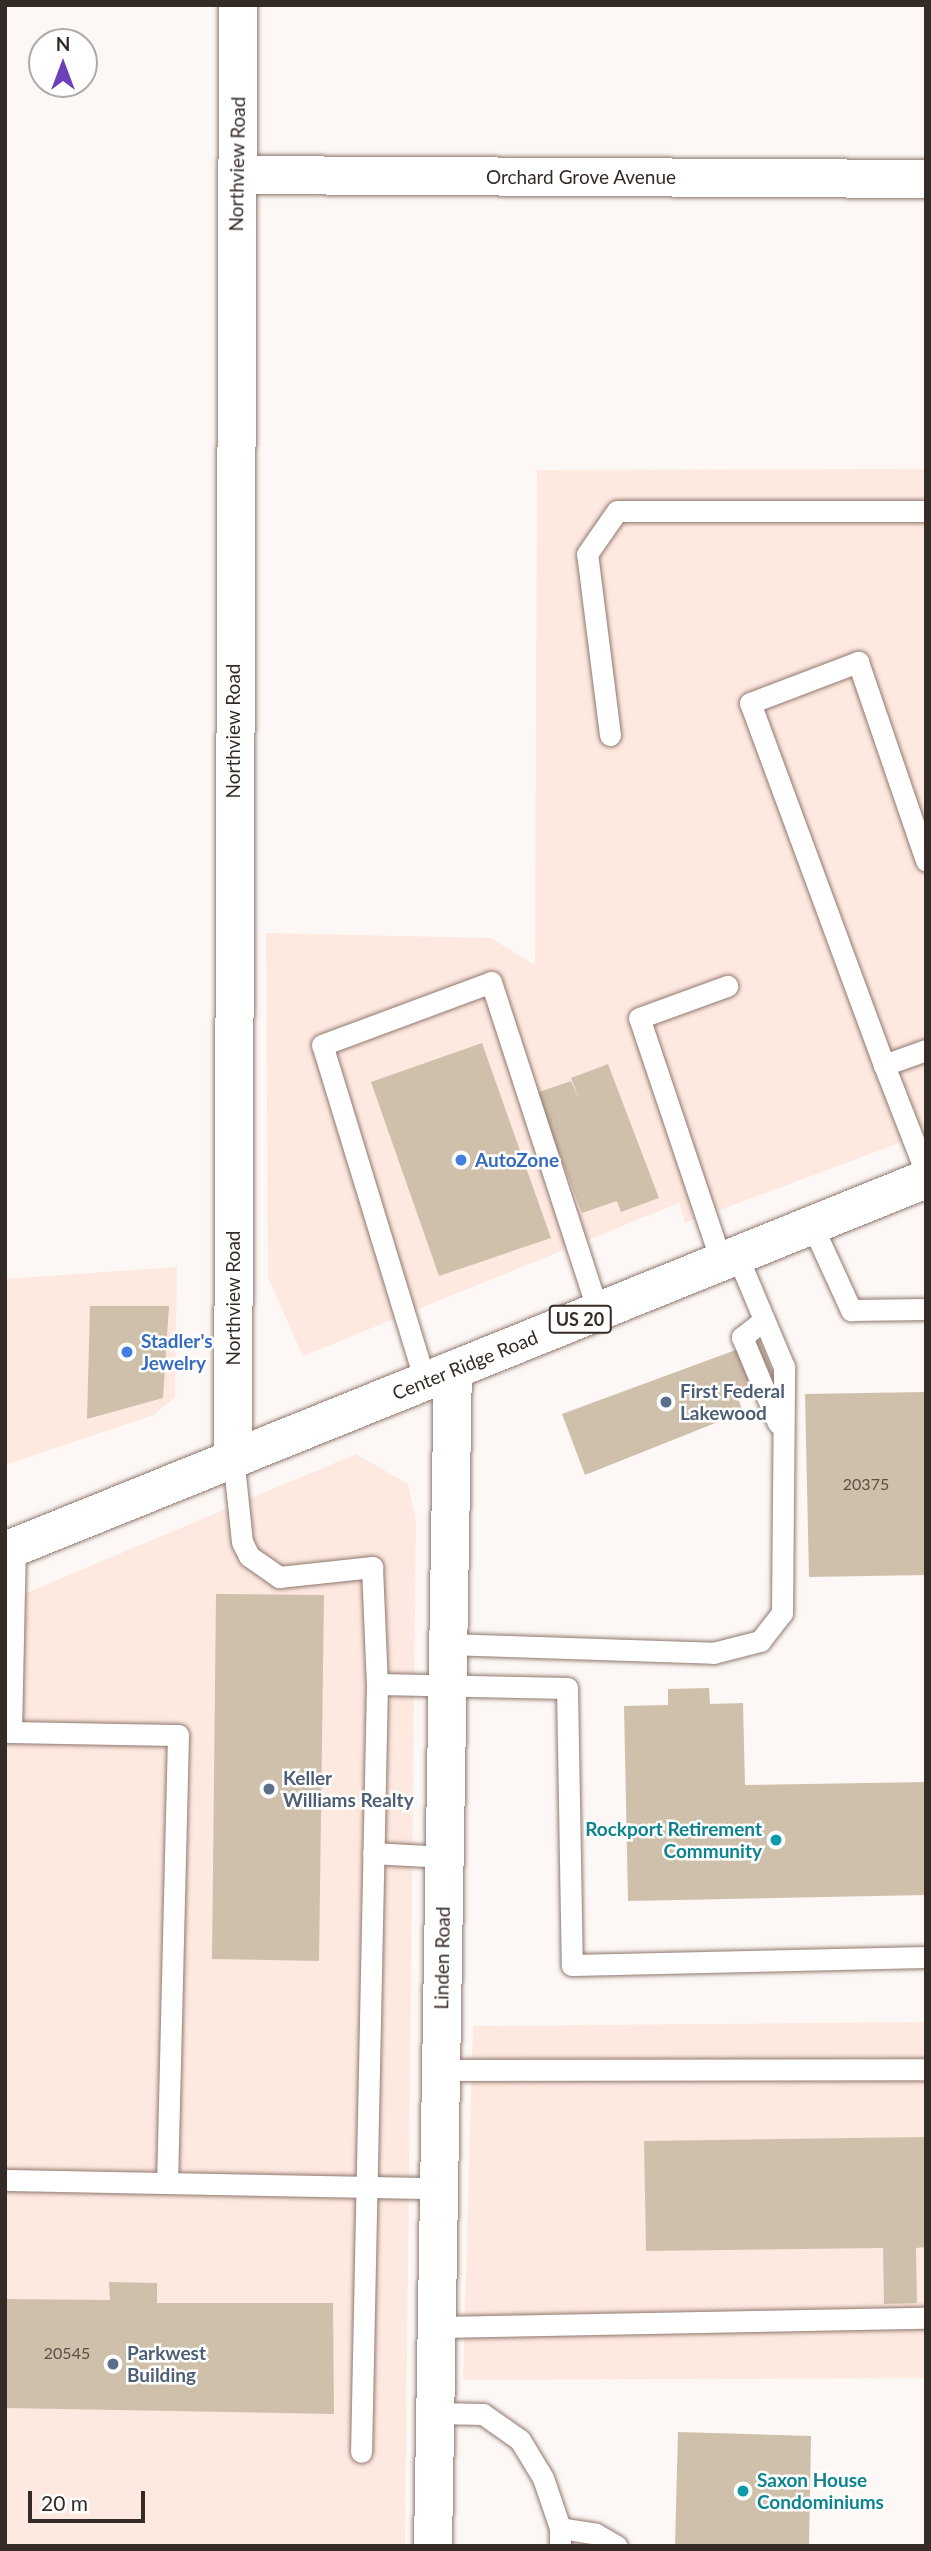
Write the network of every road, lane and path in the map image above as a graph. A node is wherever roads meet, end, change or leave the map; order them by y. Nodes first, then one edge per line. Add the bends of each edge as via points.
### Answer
1 (239, 5) edge
2 (237, 175) junction
3 (926, 179) edge
4 (926, 511) edge
5 (610, 735) dead end
6 (926, 861) edge
7 (727, 986) dead end
8 (926, 1050) edge
9 (884, 1065) junction
10 (926, 1176) edge
11 (811, 1224) junction
12 (729, 1258) junction
13 (926, 1310) edge
14 (598, 1311) junction
15 (439, 1376) junction
16 (233, 1456) junction
17 (10, 1549) edge
18 (447, 1644) junction
19 (377, 1684) junction
20 (447, 1686) junction
21 (8, 1732) edge
22 (373, 1853) junction
23 (443, 1857) junction
24 (926, 1957) edge
25 (926, 2068) edge
26 (440, 2070) junction
27 (5, 2180) edge
28 (167, 2182) junction
29 (367, 2186) junction
30 (439, 2188) junction
31 (926, 2318) edge
32 (437, 2327) junction
33 (435, 2413) junction
34 (361, 2452) dead end
35 (560, 2537) edge
36 (433, 2546) edge
37 (617, 2546) edge

1 - 2 street, Northview Road
2 - 3 street, Orchard Grove Avenue
2 - 16 street, Northview Road
4 - 5 lane via 617,511 587,554
6 - 9 lane via 858,662 750,703
7 - 12 lane via 639,1018
8 - 9 lane
9 - 10 lane
10 - 11 street, Center Ridge Road / US 20
11 - 12 street, Center Ridge Road / US 20
11 - 13 lane via 851,1310
12 - 14 street, Center Ridge Road / US 20
12 - 18 lane via 784,1367 782,1613 760,1641 727,1650
14 - 15 street, Center Ridge Road / US 20
14 - 15 lane via 491,982 322,1045
15 - 16 street, Center Ridge Road / US 20
15 - 18 street, Linden Road
16 - 17 street, Center Ridge Road / US 20
16 - 19 lane via 242,1542 249,1556 279,1577 372,1567
17 - 21 lane
18 - 20 street, Linden Road
19 - 20 lane
19 - 22 lane
20 - 23 street, Linden Road
20 - 24 lane via 567,1688 572,1965
21 - 28 lane via 178,1735
22 - 23 lane
22 - 29 lane
23 - 26 street, Linden Road
25 - 26 lane
26 - 30 street, Linden Road
27 - 28 lane
28 - 29 lane
29 - 30 lane
29 - 34 lane
30 - 32 street, Linden Road
31 - 32 lane
32 - 33 street, Linden Road
33 - 35 lane via 484,2414 520,2440 543,2479
33 - 36 street, Linden Road
35 - 37 lane via 596,2534

